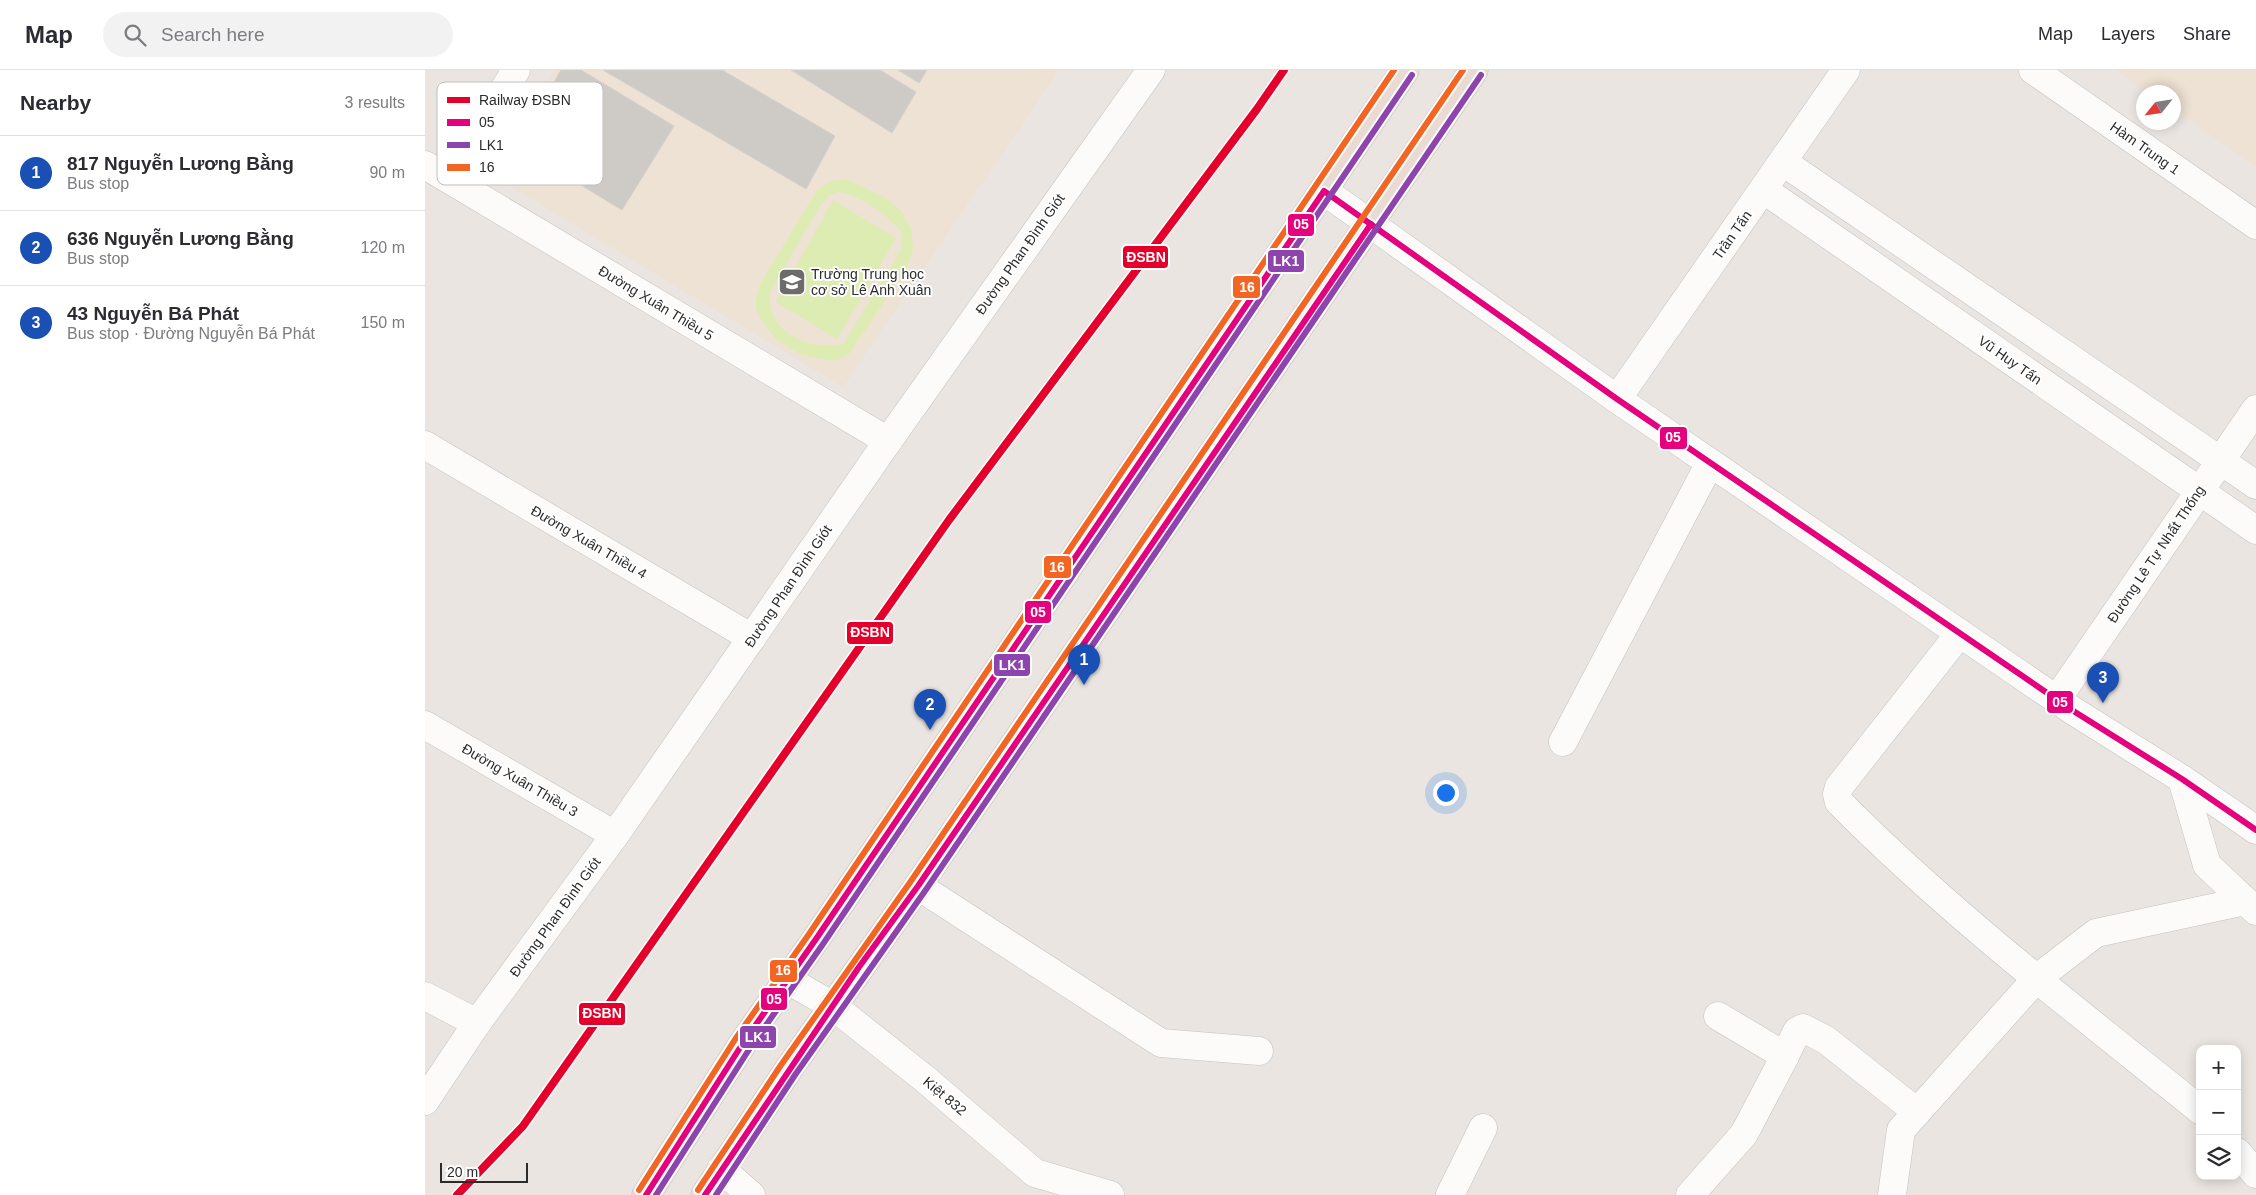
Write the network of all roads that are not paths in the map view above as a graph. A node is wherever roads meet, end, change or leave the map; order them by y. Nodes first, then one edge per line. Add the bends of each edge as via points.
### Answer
1 (516, 70) edge
2 (1151, 70) edge
3 (1405, 70) edge
4 (1474, 70) edge
5 (1846, 70) edge
6 (2033, 70) edge
7 (509, 82) edge
8 (1783, 162) junction
9 (425, 165) edge
10 (437, 172) edge
11 (459, 185) edge
12 (1324, 190) junction
13 (1764, 190) junction
14 (1371, 224) junction
15 (2256, 225) edge
16 (1617, 399) junction
17 (2256, 409) edge
18 (888, 441) junction
19 (425, 445) edge
20 (2220, 460) junction
21 (1710, 463) junction
22 (2256, 485) edge
23 (2199, 491) junction
24 (2256, 530) edge
25 (1960, 633) junction
26 (752, 638) junction
27 (2057, 699) junction
28 (425, 725) edge
29 (1563, 742) dead end
30 (2182, 779) junction
31 (2256, 830) edge
32 (615, 835) junction
33 (918, 886) junction
34 (2251, 906) edge
35 (2036, 979) junction
36 (788, 980) junction
37 (425, 996) edge
38 (833, 1006) junction
39 (1718, 1016) dead end
40 (477, 1023) junction
41 (1259, 1051) dead end
42 (1785, 1056) junction
43 (425, 1101) edge
44 (2196, 1107) edge
45 (1917, 1112) junction
46 (1483, 1128) dead end
47 (2241, 1157) edge
48 (721, 1168) junction
49 (2256, 1174) edge
50 (646, 1195) edge
51 (705, 1195) edge
52 (751, 1195) edge
53 (1110, 1195) edge
54 (1450, 1195) edge
55 (1690, 1195) edge
56 (1893, 1195) edge

1 - 7 street
2 - 18 street, Đường Phan Đình Giót
3 - 12 highway
4 - 14 highway
5 - 8 street, Trần Tấn
6 - 15 street, Hàm Trung 1
8 - 13 street, Trần Tấn
8 - 20 street
9 - 10 street, Đường Xuân Thiều 5
11 - 18 street, Đường Xuân Thiều 5
12 - 14 street
12 - 36 highway
13 - 16 street, Trần Tấn
13 - 23 street, Vũ Huy Tấn
14 - 16 street
14 - 33 highway
16 - 21 street
17 - 20 street, Đường Lê Tự Nhất Thống
18 - 26 street, Đường Phan Đình Giót
19 - 26 street, Đường Xuân Thiều 4
20 - 22 street
20 - 23 street, Đường Lê Tự Nhất Thống
21 - 25 street
21 - 29 street
23 - 24 street, Vũ Huy Tấn
23 - 27 street, Đường Lê Tự Nhất Thống
25 - 27 street
25 - 35 street via 1839,787 1837,794 1839,802 1911,872
26 - 32 street, Đường Phan Đình Giót
27 - 30 street
28 - 32 street, Đường Xuân Thiều 3
30 - 31 street
30 - 34 street via 2207,865
32 - 40 street, Đường Phan Đình Giót
33 - 38 highway
33 - 41 street via 1161,1043
34 - 35 street via 2096,933
35 - 44 street
35 - 45 street
36 - 38 street, Kiệt 832
36 - 50 highway
37 - 40 street
38 - 48 highway
38 - 53 street, Kiệt 832 via 1035,1173
39 - 42 street
40 - 43 street, Đường Phan Đình Giót
42 - 45 street via 1797,1031 1803,1028 1826,1040
42 - 55 street via 1744,1134
45 - 56 street via 1901,1130
46 - 54 street
47 - 49 street
48 - 51 highway
48 - 52 street

